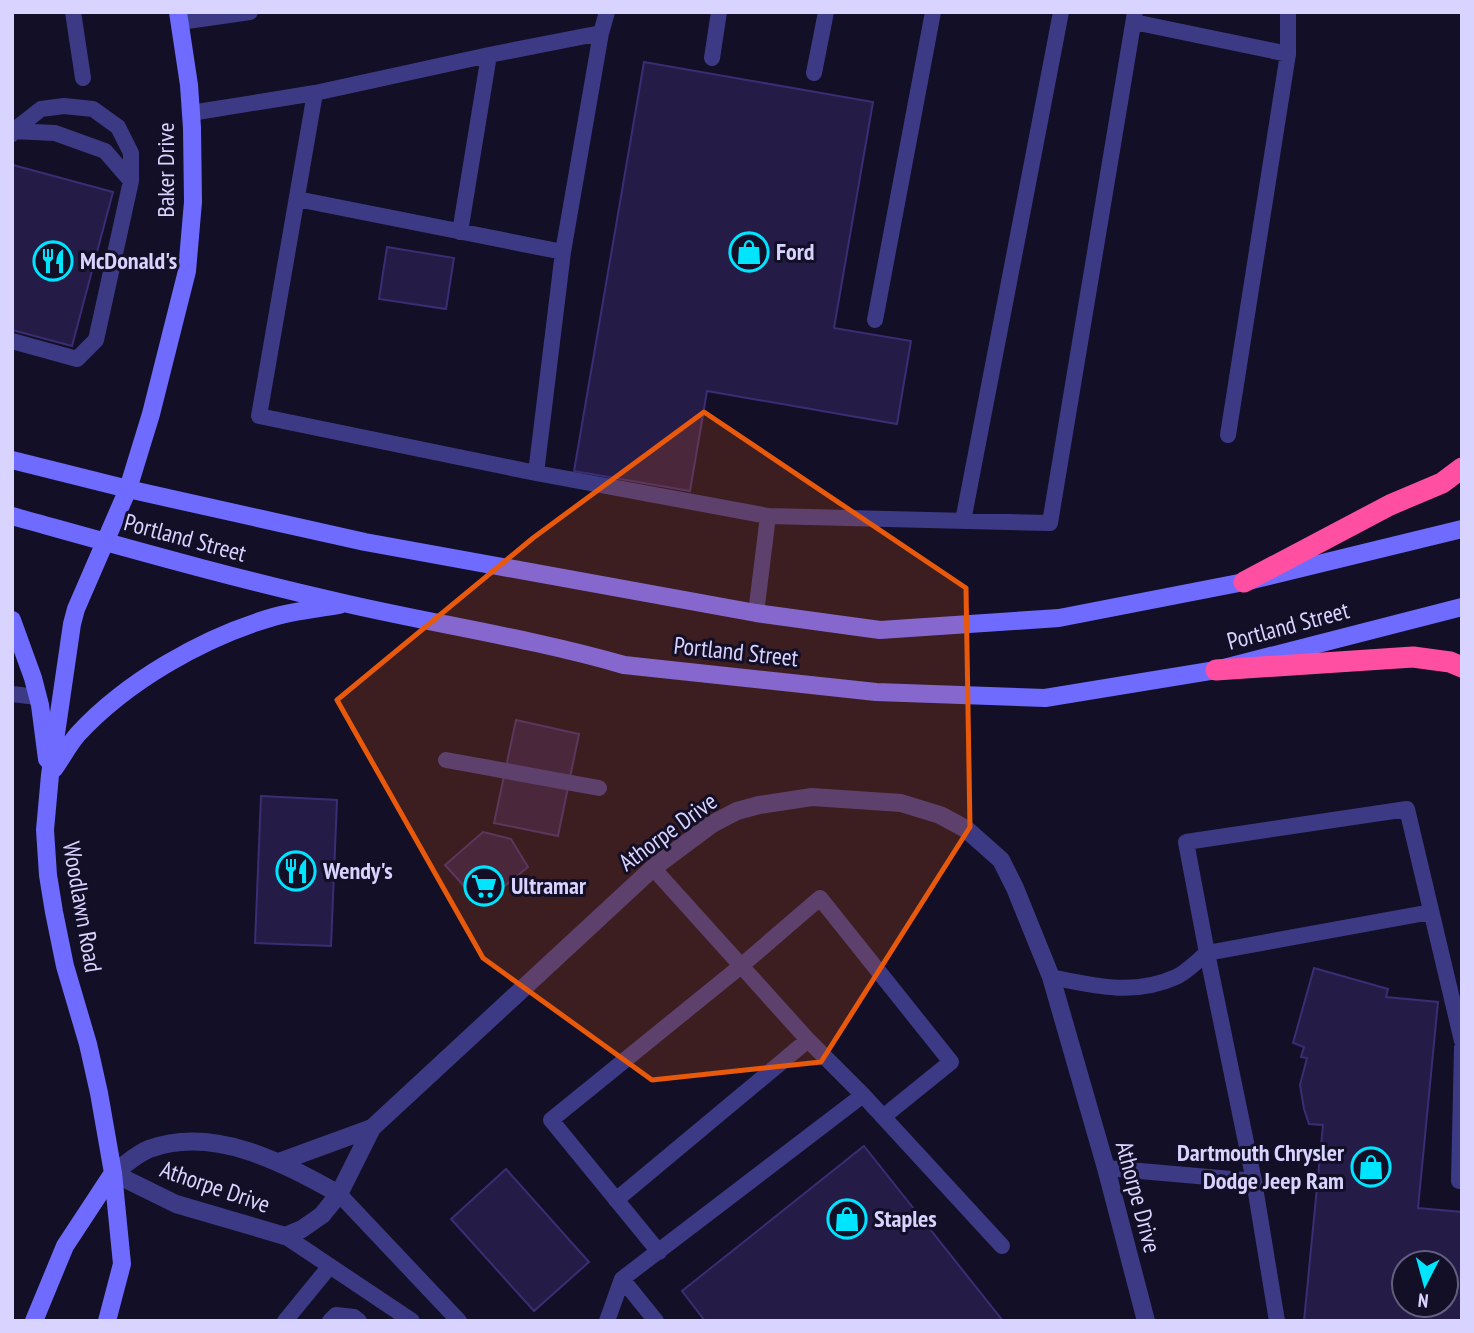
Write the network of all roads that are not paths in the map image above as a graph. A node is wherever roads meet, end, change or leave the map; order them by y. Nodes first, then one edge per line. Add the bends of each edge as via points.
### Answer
1 (73, 12) edge
2 (250, 12) edge
3 (607, 12) edge
4 (719, 12) edge
5 (827, 12) edge
6 (933, 12) edge
7 (1061, 12) edge
8 (1288, 12) edge
9 (179, 17) edge
10 (1134, 17) edge
11 (601, 33) junction
12 (1287, 54) junction
13 (489, 55) junction
14 (712, 58) dead end
15 (814, 73) dead end
16 (83, 78) dead end
17 (315, 93) junction
18 (191, 113) junction
19 (13, 133) edge
20 (131, 181) junction
21 (297, 199) junction
22 (460, 232) junction
23 (563, 252) junction
24 (876, 320) dead end
25 (12, 341) edge
26 (1228, 435) dead end
27 (12, 460) edge
28 (1462, 468) edge
29 (536, 473) junction
30 (128, 489) junction
31 (12, 516) edge
32 (768, 516) junction
33 (962, 521) junction
34 (1462, 529) edge
35 (105, 542) junction
36 (1244, 582) junction
37 (347, 604) junction
38 (1462, 607) edge
39 (756, 613) junction
40 (12, 620) edge
41 (1462, 667) edge
42 (1216, 670) junction
43 (12, 694) edge
44 (37, 697) junction
45 (446, 760) dead end
46 (50, 775) junction
47 (599, 788) dead end
48 (653, 868) junction
49 (1432, 912) junction
50 (1207, 953) junction
51 (741, 966) junction
52 (1051, 977) junction
53 (808, 1040) junction
54 (1462, 1041) edge
55 (1462, 1048) edge
56 (863, 1095) junction
57 (883, 1116) junction
58 (372, 1128) junction
59 (279, 1163) junction
60 (1106, 1168) junction
61 (113, 1173) junction
62 (1254, 1181) junction
63 (1462, 1181) edge
64 (339, 1194) junction
65 (616, 1200) junction
66 (285, 1236) junction
67 (1002, 1246) dead end
68 (659, 1252) junction
69 (330, 1266) junction
70 (622, 1279) junction
71 (34, 1321) edge
72 (107, 1321) edge
73 (285, 1321) edge
74 (330, 1321) edge
75 (359, 1321) edge
76 (412, 1321) edge
77 (459, 1321) edge
78 (607, 1321) edge
79 (656, 1321) edge
80 (1146, 1321) edge
81 (1277, 1321) edge

1 - 16 lane
2 - 9 lane
3 - 11 lane
4 - 14 lane
5 - 15 lane
6 - 24 lane
7 - 33 lane
8 - 12 lane
9 - 18 main road, Baker Drive
10 - 12 lane
10 - 33 lane via 1050,523
11 - 13 lane
11 - 23 lane
12 - 26 lane
13 - 17 lane
13 - 22 lane
17 - 18 lane
17 - 21 lane
18 - 30 main road, Baker Drive via 193,202 187,271
19 - 20 lane via 55,134 105,151
19 - 20 lane via 41,109 93,109 118,127 131,153
20 - 25 lane via 96,340 77,359
21 - 22 lane
21 - 29 lane via 259,416
22 - 23 lane
23 - 29 lane
27 - 30 main road, Portland Street
28 - 36 highway via 1442,484 1390,505
29 - 32 lane
30 - 35 main road, Woodlawn Road
30 - 39 main road, Portland Street via 365,542
31 - 35 main road, Portland Street
32 - 33 lane
32 - 39 lane
34 - 36 main road, Portland Street
35 - 37 main road, Portland Street
35 - 46 main road, Woodlawn Road via 72,624
36 - 39 main road, Portland Street via 1059,618 880,630
37 - 42 main road, Portland Street via 624,665 876,692 1045,698
37 - 46 main road via 284,614 240,628 144,678 76,736
38 - 42 main road, Portland Street
40 - 44 main road
41 - 42 highway via 1413,657
43 - 44 lane
44 - 46 main road
45 - 47 lane
46 - 61 main road, Woodlawn Road via 47,875 65,967 91,1056
48 - 51 lane
48 - 52 street, Athorpe Drive via 712,824 758,805 812,797 901,803 966,829 1002,860
48 - 58 street, Athorpe Drive
49 - 50 lane
49 - 50 lane via 1407,809 1186,842
49 - 54 lane
50 - 52 lane via 1179,976 1144,988 1103,988
50 - 62 lane
51 - 53 lane
51 - 57 lane via 820,898 951,1062
51 - 65 lane via 551,1120
52 - 60 street, Athorpe Drive
53 - 56 lane
53 - 65 lane
55 - 63 lane
56 - 57 lane
56 - 68 lane
57 - 67 lane
58 - 59 street, Athorpe Drive
58 - 64 street, Athorpe Drive
59 - 61 street, Athorpe Drive via 233,1147 185,1142 148,1150
59 - 64 street, Athorpe Drive
60 - 62 lane
60 - 80 street, Athorpe Drive
61 - 66 street, Athorpe Drive via 176,1204
61 - 71 main road via 65,1246
61 - 72 main road, Woodlawn Road via 122,1264
62 - 81 lane
64 - 66 street, Athorpe Drive via 322,1215
64 - 77 lane
65 - 68 lane
66 - 69 lane
68 - 70 lane
69 - 73 lane
69 - 76 lane
70 - 78 lane
70 - 79 lane
74 - 75 lane via 336,1315

